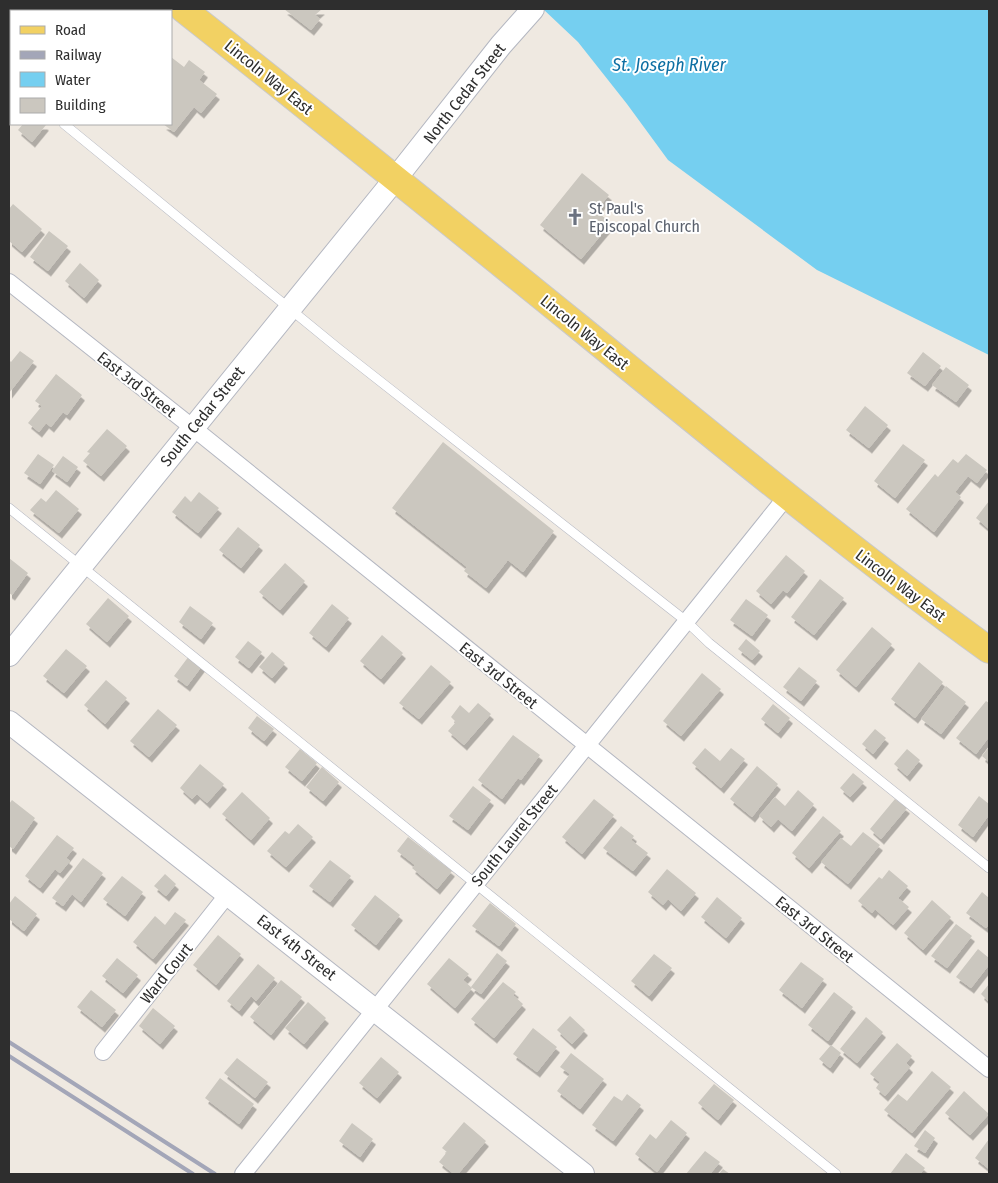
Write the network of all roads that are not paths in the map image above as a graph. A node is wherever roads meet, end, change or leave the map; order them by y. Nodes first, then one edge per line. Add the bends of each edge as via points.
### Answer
1 (183, 9) edge
2 (533, 9) edge
3 (65, 125) edge
4 (396, 178) junction
5 (9, 282) edge
6 (291, 308) junction
7 (192, 427) junction
8 (787, 496) junction
9 (9, 508) edge
10 (80, 566) junction
11 (686, 622) junction
12 (989, 650) edge
13 (9, 655) edge
14 (9, 722) edge
15 (586, 745) junction
16 (989, 868) edge
17 (476, 883) junction
18 (228, 894) junction
19 (376, 1009) junction
20 (103, 1052) dead end
21 (989, 1069) edge
22 (243, 1174) edge
23 (583, 1174) edge
24 (836, 1174) edge

1 - 4 main road, Lincoln Way East
2 - 4 street, North Cedar Street
3 - 6 lane
4 - 6 street, South Cedar Street
4 - 8 main road, Lincoln Way East
5 - 7 street, East 3rd Street
6 - 7 street, South Cedar Street
6 - 11 lane
7 - 10 street, South Cedar Street
7 - 15 street, East 3rd Street
8 - 11 street, South Laurel Street
8 - 12 main road, Lincoln Way East
9 - 10 lane
10 - 13 street, South Cedar Street
10 - 17 lane
11 - 15 street, South Laurel Street
11 - 16 lane
14 - 18 street, East 4th Street
15 - 17 street, South Laurel Street
15 - 21 street, East 3rd Street
17 - 19 street, South Laurel Street
17 - 24 lane
18 - 19 street, East 4th Street
18 - 20 street, Ward Court
19 - 22 street, South Laurel Street
19 - 23 street, East 4th Street

